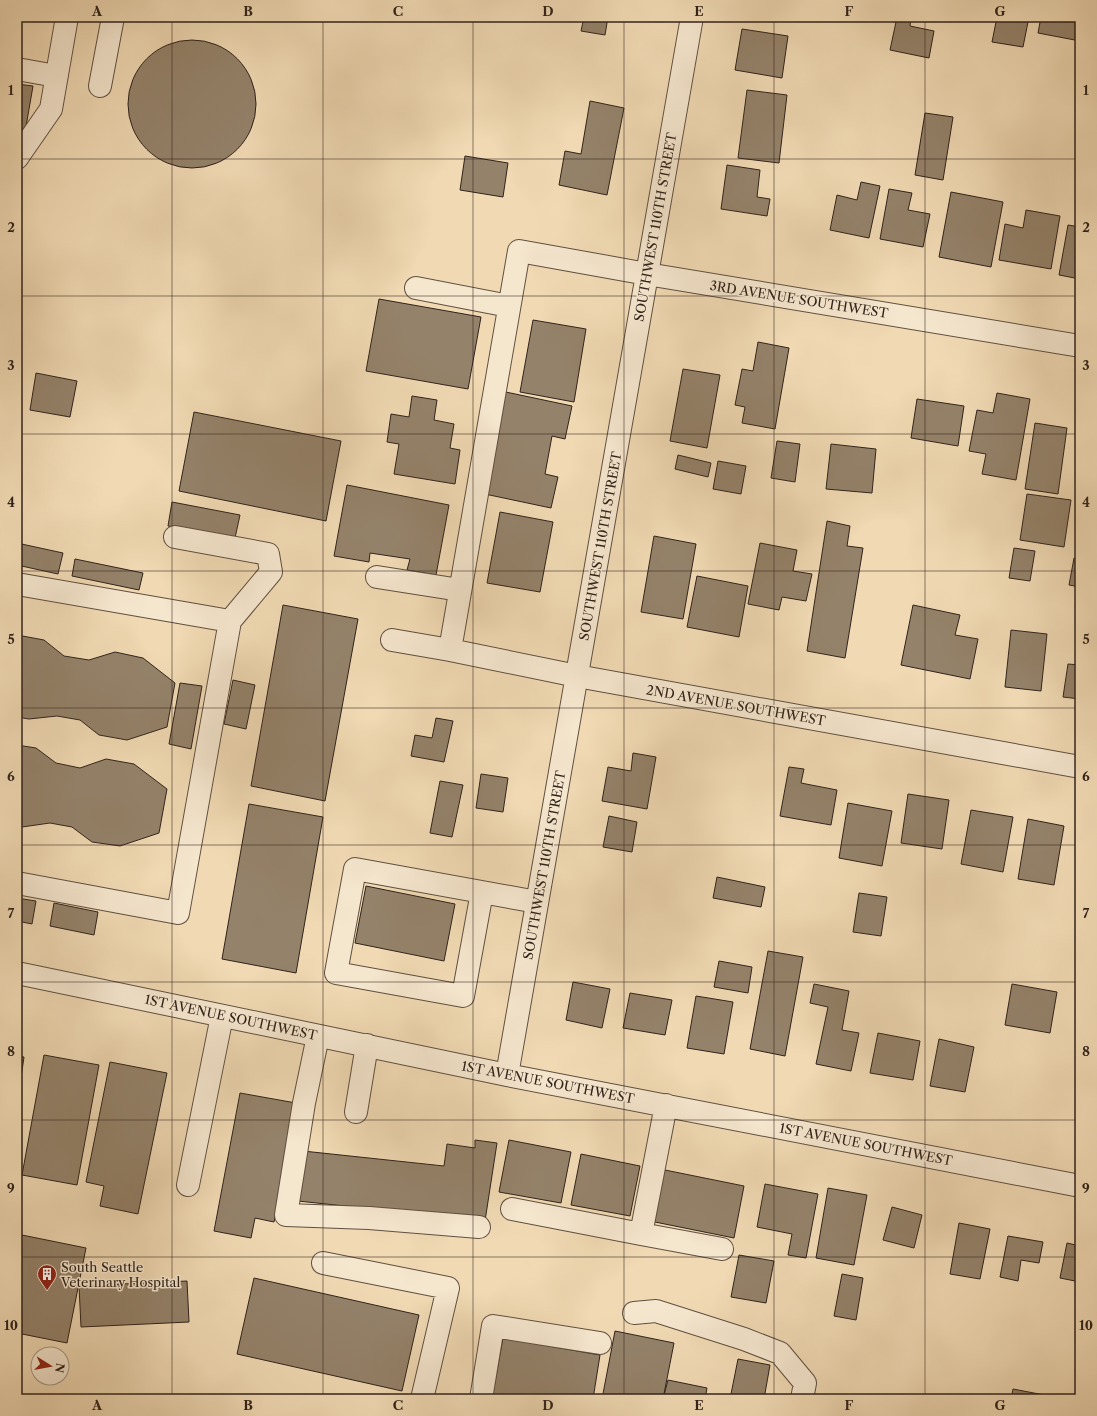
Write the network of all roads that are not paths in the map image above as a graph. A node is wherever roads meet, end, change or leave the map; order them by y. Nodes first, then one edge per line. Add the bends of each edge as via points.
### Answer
1 (66, 17) edge
2 (113, 17) edge
3 (692, 17) edge
4 (17, 69) edge
5 (56, 76) junction
6 (100, 86) dead end
7 (17, 158) edge
8 (647, 274) junction
9 (416, 288) dead end
10 (509, 306) junction
11 (1080, 346) edge
12 (175, 537) dead end
13 (377, 577) dead end
14 (17, 584) edge
15 (460, 590) junction
16 (230, 621) junction
17 (392, 640) dead end
18 (450, 650) junction
19 (577, 676) junction
20 (1080, 767) edge
21 (17, 883) edge
22 (482, 892) junction
23 (537, 902) junction
24 (17, 973) edge
25 (222, 1016) junction
26 (318, 1036) junction
27 (367, 1046) junction
28 (507, 1075) junction
29 (666, 1105) junction
30 (356, 1112) dead end
31 (188, 1185) dead end
32 (1080, 1186) edge
33 (512, 1209) dead end
34 (479, 1227) dead end
35 (641, 1234) junction
36 (722, 1249) dead end
37 (323, 1263) dead end
38 (634, 1313) dead end
39 (600, 1343) dead end
40 (422, 1399) edge
41 (481, 1399) edge
42 (802, 1399) edge

1 - 5 street
2 - 6 street
3 - 8 street, SOUTHWEST 110TH STREET
4 - 5 street
5 - 7 street via 51,109
8 - 10 street, 3RD AVENUE SOUTHWEST via 519,251
8 - 11 street, 3RD AVENUE SOUTHWEST
8 - 19 street, SOUTHWEST 110TH STREET
9 - 10 street
10 - 15 street
12 - 16 street via 268,554 271,572
13 - 15 street
14 - 16 street
15 - 18 street
16 - 21 street via 178,913
17 - 18 street, 2ND AVENUE SOUTHWEST
18 - 19 street, 2ND AVENUE SOUTHWEST
19 - 20 street, 2ND AVENUE SOUTHWEST
19 - 23 street, SOUTHWEST 110TH STREET
22 - 22 street via 355,869 336,973 463,996
22 - 23 street
23 - 28 street, SOUTHWEST 110TH STREET
24 - 25 street, 1ST AVENUE SOUTHWEST
25 - 26 street, 1ST AVENUE SOUTHWEST
25 - 31 street
26 - 27 street, 1ST AVENUE SOUTHWEST
26 - 34 street via 286,1215 369,1218
27 - 28 street, 1ST AVENUE SOUTHWEST
27 - 30 street
28 - 29 street, 1ST AVENUE SOUTHWEST
29 - 32 street, 1ST AVENUE SOUTHWEST
29 - 35 street
33 - 35 street
35 - 36 street
37 - 40 street via 448,1288
38 - 42 street via 656,1311 780,1353 805,1383
39 - 41 street via 493,1326

